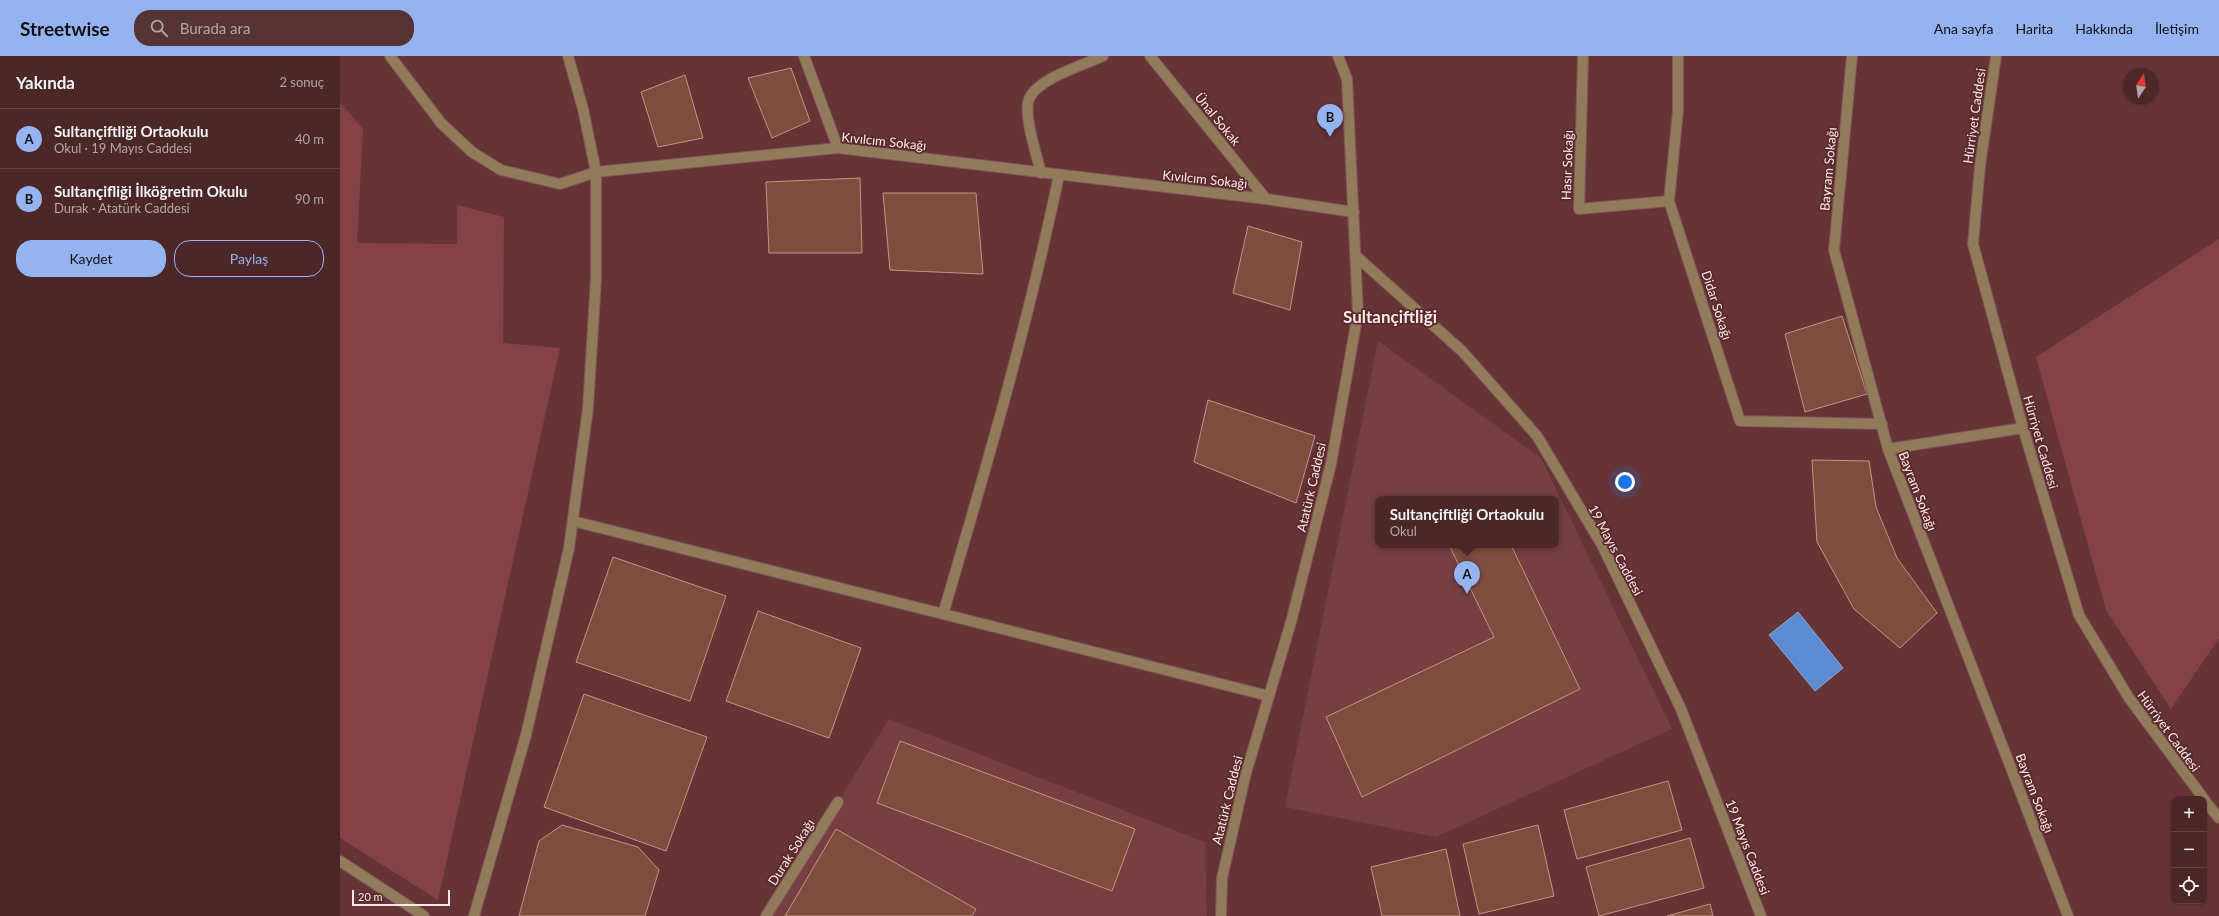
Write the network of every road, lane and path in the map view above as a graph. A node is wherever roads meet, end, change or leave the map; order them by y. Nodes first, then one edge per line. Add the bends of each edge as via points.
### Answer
1 (390, 56) edge
2 (568, 56) edge
3 (804, 56) edge
4 (1103, 56) edge
5 (1150, 56) edge
6 (1338, 56) edge
7 (1583, 56) edge
8 (1678, 56) edge
9 (1852, 56) edge
10 (1996, 56) edge
11 (838, 148) junction
12 (596, 172) junction
13 (1041, 173) junction
14 (1059, 175) junction
15 (1266, 199) junction
16 (1669, 201) junction
17 (1354, 212) junction
18 (1356, 256) junction
19 (1882, 424) junction
20 (2023, 428) junction
21 (1888, 449) junction
22 (573, 521) junction
23 (943, 614) junction
24 (1269, 696) junction
25 (2202, 796) edge
26 (838, 802) dead end
27 (2207, 803) edge
28 (2219, 818) edge
29 (340, 862) edge
30 (424, 916) edge
31 (474, 916) edge
32 (766, 916) edge
33 (1221, 916) edge
34 (1761, 916) edge
35 (2068, 916) edge

1 - 12 street, Kıvılcım Sokağı via 441,123 472,152 500,170 560,184
2 - 12 street via 583,109
3 - 11 street
4 - 13 street via 1044,82 1029,99 1028,116
5 - 15 street, Ünal Sokak
6 - 17 street, Atatürk Caddesi via 1347,79
7 - 16 street, Hasır Sokağı via 1578,209
8 - 16 street, Didar Sokağı via 1678,111
9 - 19 street, Bayram Sokağı via 1834,250
10 - 20 street, Hürriyet Caddesi via 1980,166 1973,244
11 - 12 street, Kıvılcım Sokağı
11 - 13 street, Kıvılcım Sokağı
12 - 22 street via 596,279 589,400
13 - 14 street, Kıvılcım Sokağı
14 - 15 street, Kıvılcım Sokağı
14 - 23 street via 1044,246 990,453
15 - 17 street, Kıvılcım Sokağı
16 - 19 street, Didar Sokağı via 1740,421
17 - 18 street, Atatürk Caddesi
18 - 24 street, Atatürk Caddesi via 1358,313 1331,464 1291,622
18 - 34 street, 19 Mayıs Caddesi via 1462,351 1537,436 1602,545 1681,708
19 - 21 street, Bayram Sokağı
20 - 21 street
20 - 25 street, Hürriyet Caddesi via 2079,615 2129,698
21 - 35 street, Bayram Sokağı
22 - 23 street
22 - 31 street via 526,735
23 - 24 street
24 - 33 street, Atatürk Caddesi via 1246,773 1222,878
26 - 32 street, Durak Sokağı
27 - 28 street, Hürriyet Caddesi
29 - 30 street

